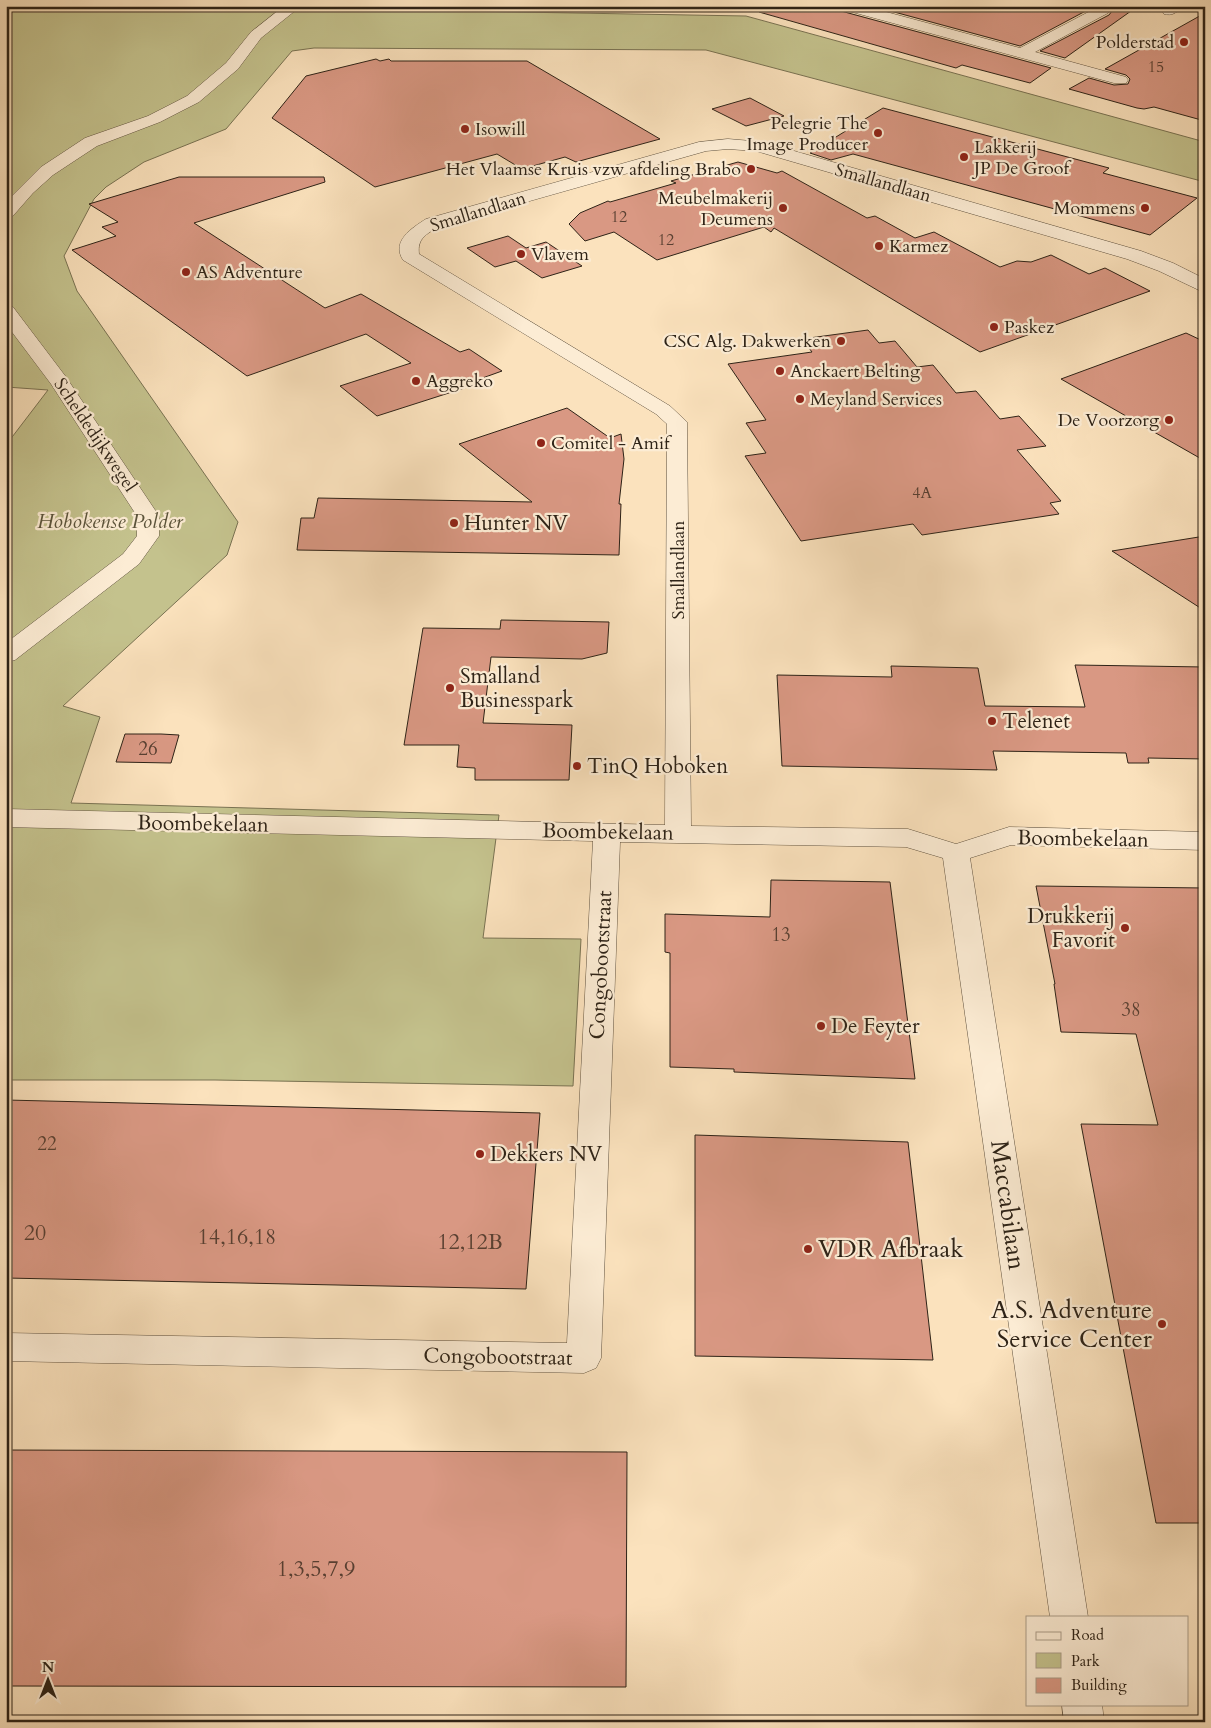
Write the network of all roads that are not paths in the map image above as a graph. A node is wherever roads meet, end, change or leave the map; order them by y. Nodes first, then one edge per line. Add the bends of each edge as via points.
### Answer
1 (294, 6) edge
2 (846, 6) edge
3 (920, 10) dead end
4 (1103, 10) dead end
5 (898, 20) junction
6 (1021, 54) junction
7 (1120, 80) dead end
8 (6, 213) edge
9 (1205, 287) edge
10 (6, 311) edge
11 (6, 655) edge
12 (6, 818) edge
13 (678, 833) junction
14 (607, 834) junction
15 (1205, 841) edge
16 (956, 852) junction
17 (6, 1347) edge
18 (1069, 1616) edge
19 (1082, 1706) edge
20 (1084, 1722) edge

1 - 8 street via 256,35 232,66 193,99 154,119 91,142 47,171
2 - 5 street
3 - 5 street
4 - 6 street
5 - 6 street
6 - 7 street
9 - 13 street, Smallandlaan via 1134,255 757,146 728,144 705,146 432,223 413,235 408,246 410,256 663,410 677,422
10 - 11 street, Scheldedijkwegel via 59,381 148,516 148,536 131,559
12 - 14 street, Boombekelaan
13 - 14 street, Boombekelaan
13 - 16 street, Boombekelaan via 908,838
14 - 17 street, Congobootstraat via 584,1358
15 - 16 street, Boombekelaan via 1009,836
16 - 18 street, Maccabilaan
19 - 20 street

